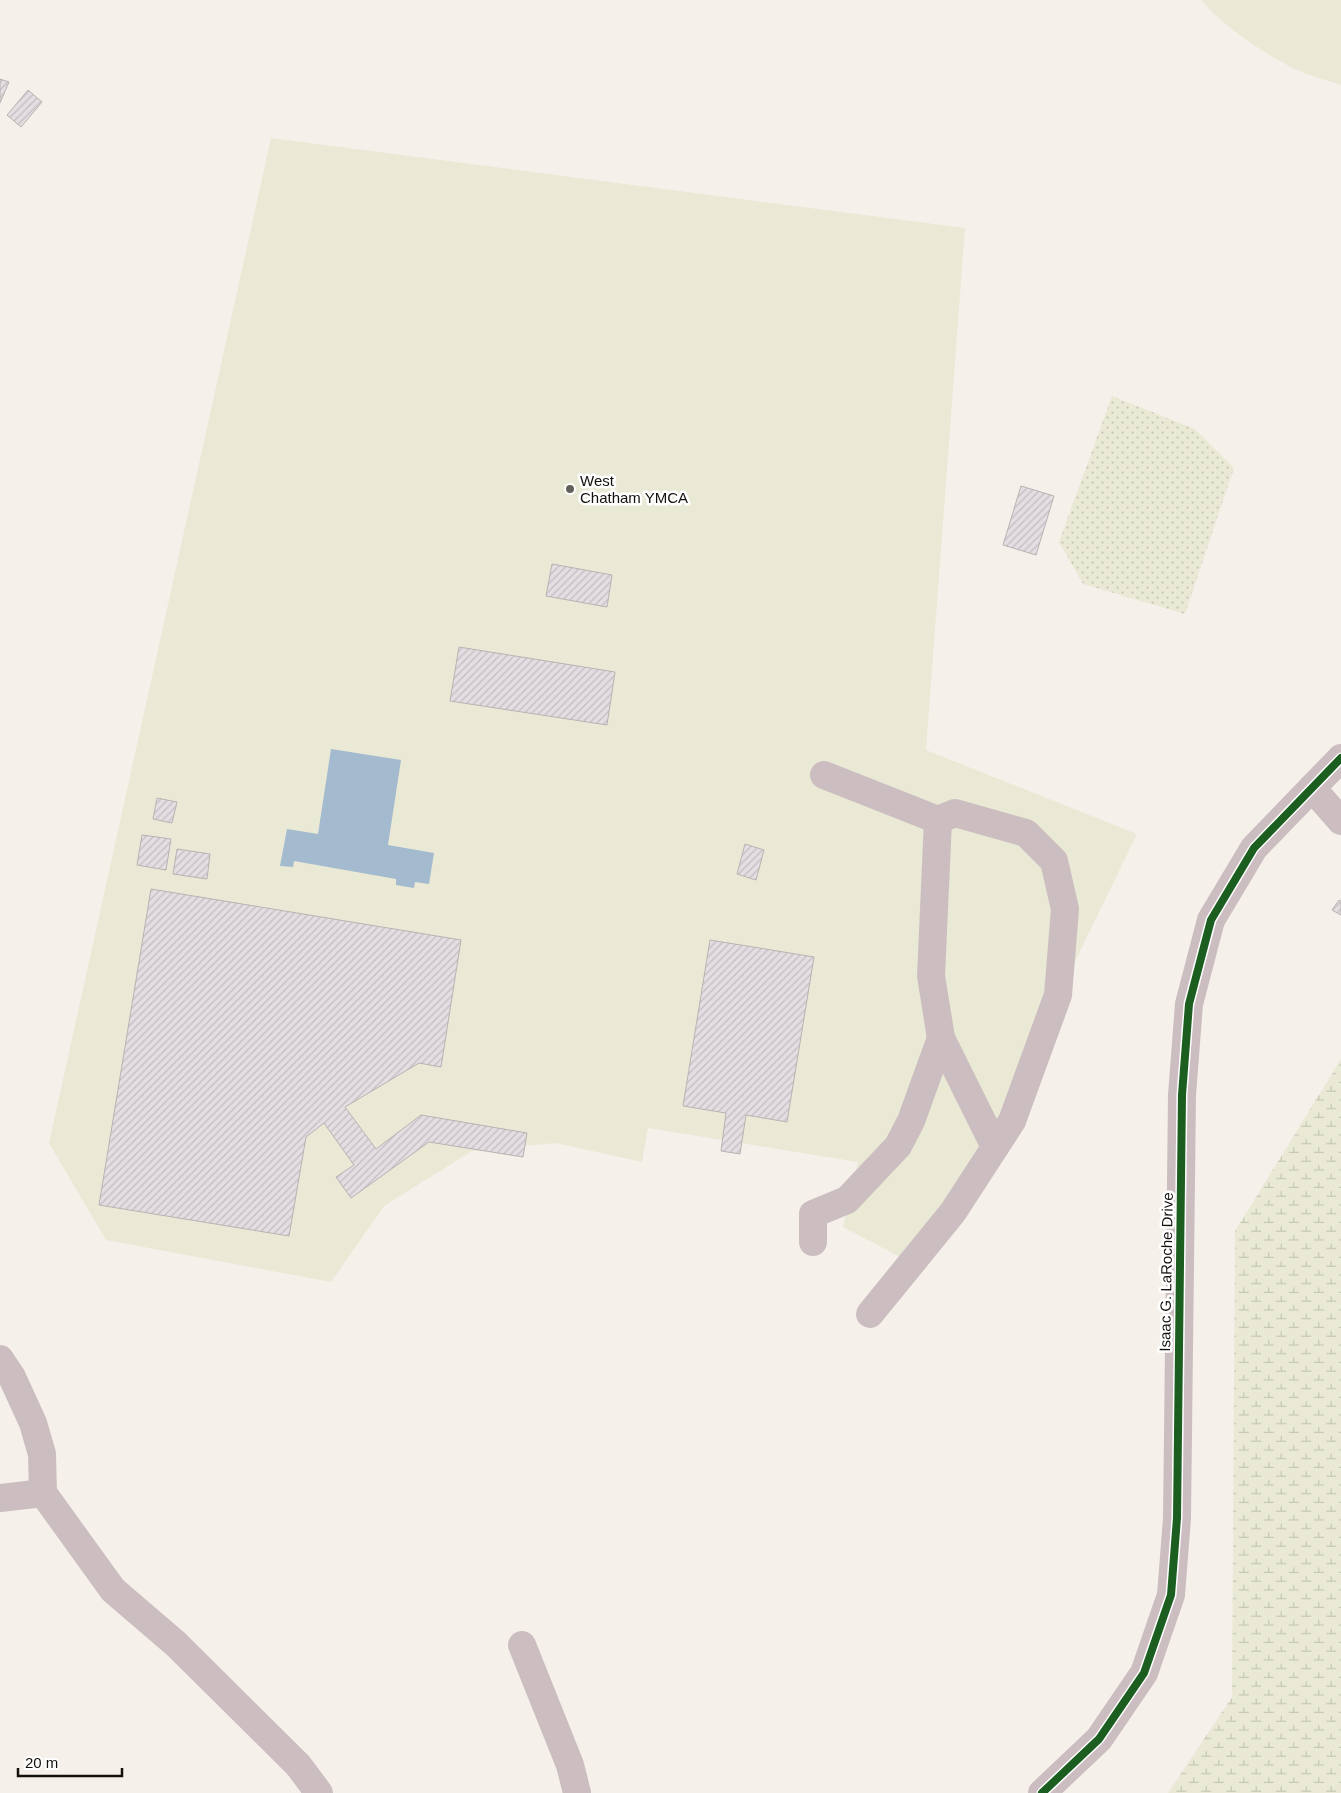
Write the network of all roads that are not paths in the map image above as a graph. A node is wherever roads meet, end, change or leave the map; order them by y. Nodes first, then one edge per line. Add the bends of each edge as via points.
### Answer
1 (1341, 758) edge
2 (824, 775) dead end
3 (1312, 788) junction
4 (938, 820) junction
5 (1341, 821) edge
6 (941, 1038) junction
7 (995, 1147) junction
8 (813, 1242) dead end
9 (870, 1314) dead end
10 (0, 1359) edge
11 (43, 1493) junction
12 (0, 1498) edge
13 (522, 1645) dead end
14 (319, 1793) edge
15 (577, 1793) edge
16 (1042, 1793) edge

1 - 3 street, Isaac G. LaRoche Drive
2 - 4 street
3 - 5 street
3 - 16 street, Isaac G. LaRoche Drive via 1254,848 1211,920 1189,1004 1182,1095 1177,1518 1171,1595 1144,1672 1099,1739
4 - 6 street via 931,976
4 - 7 street via 955,813 1026,833 1054,861 1065,909 1058,996 1012,1121
6 - 7 street
6 - 8 street via 911,1121 898,1146 847,1200 812,1214
7 - 9 street via 954,1212
10 - 11 street via 33,1423 42,1454
11 - 12 street
11 - 14 street via 113,1590 190,1658 298,1764
13 - 15 street via 570,1765

